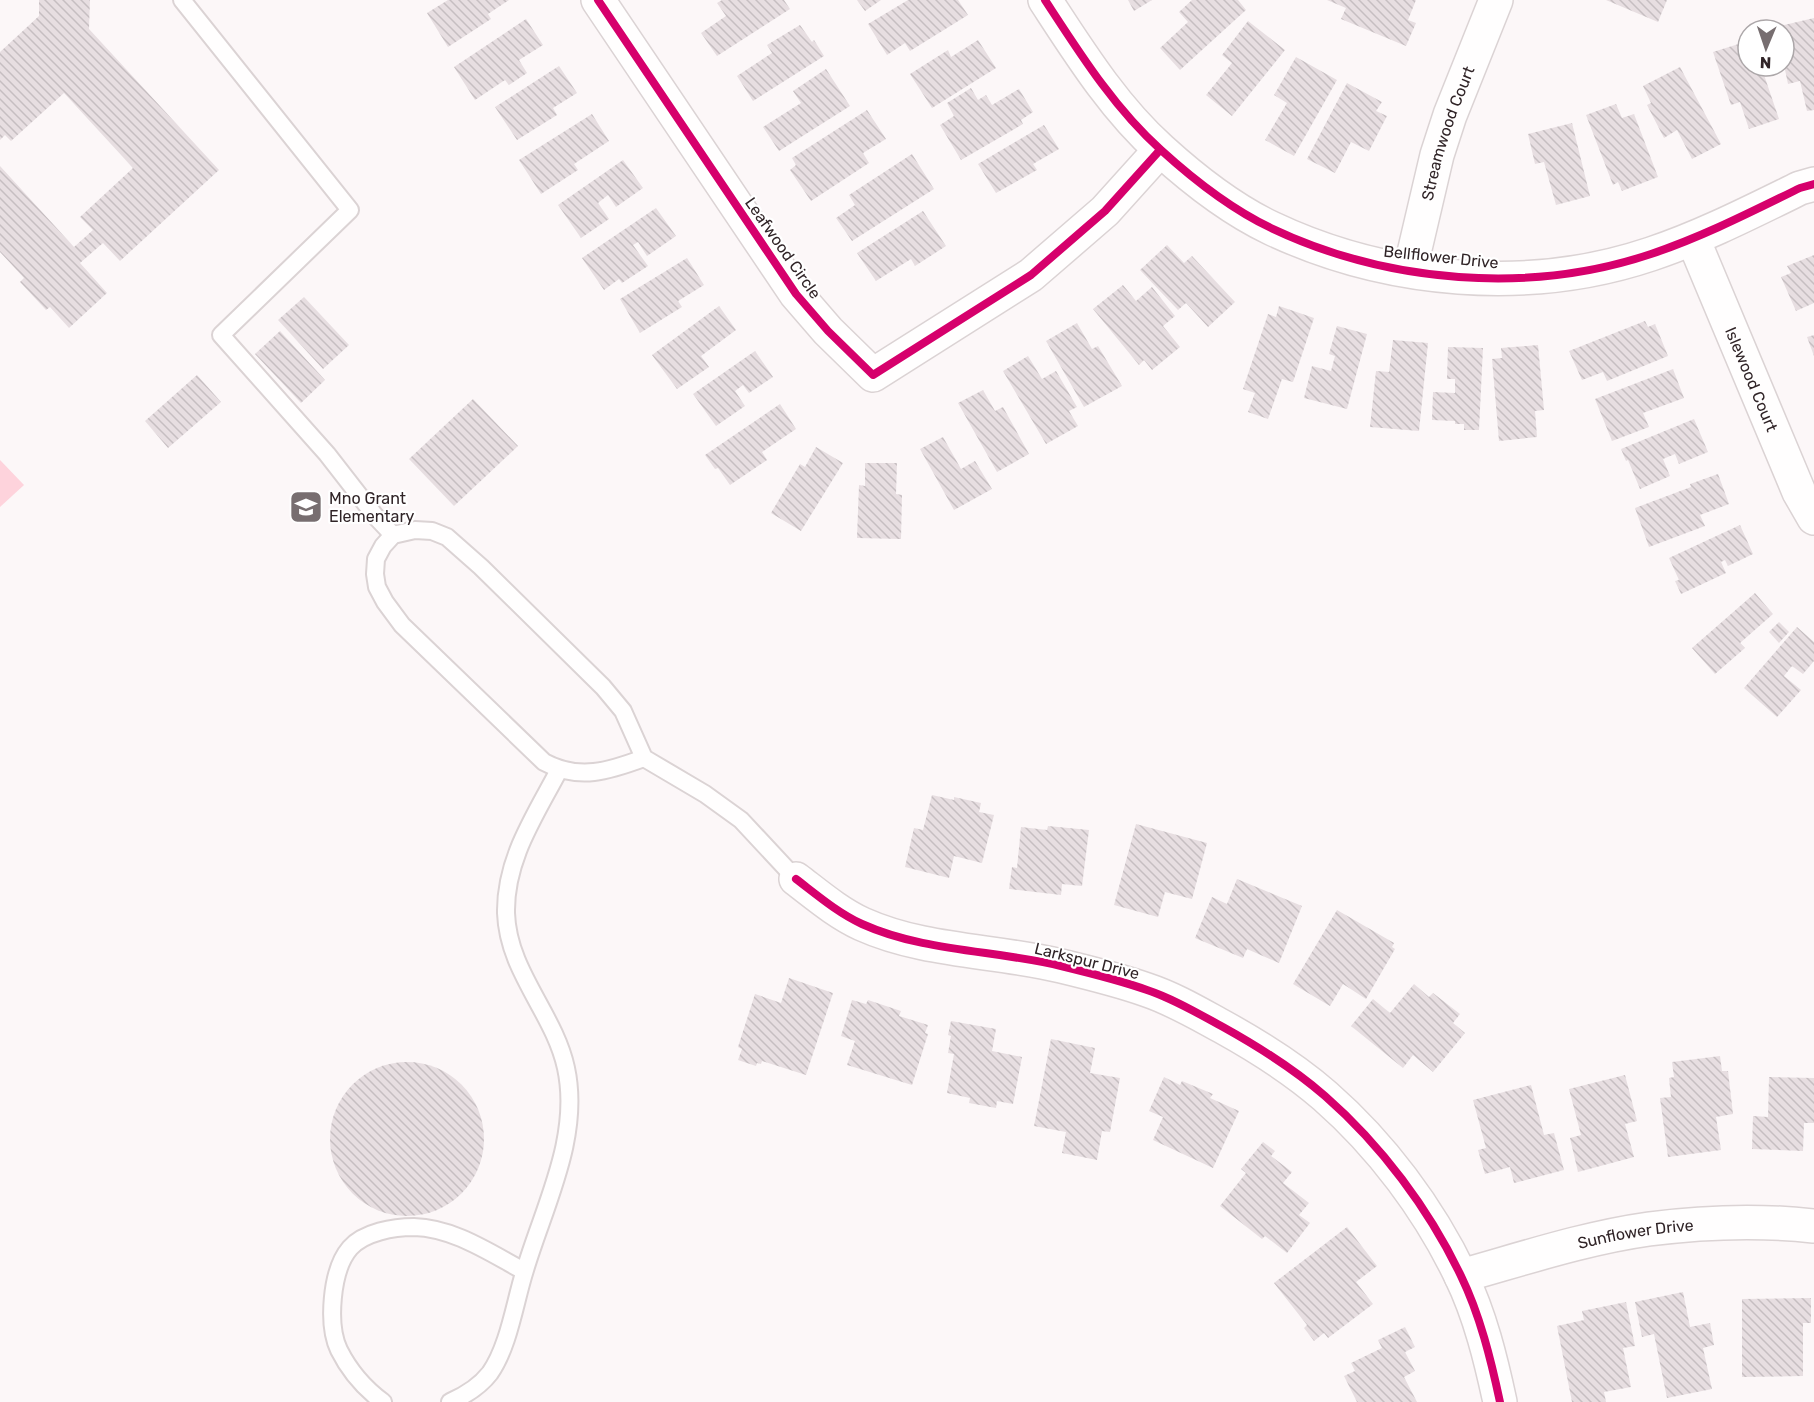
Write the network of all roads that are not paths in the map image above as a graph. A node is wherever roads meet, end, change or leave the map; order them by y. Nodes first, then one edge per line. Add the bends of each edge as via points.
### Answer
1 (182, 0) edge
2 (598, 0) edge
3 (1045, 0) edge
4 (1496, 0) edge
5 (1160, 150) junction
6 (1814, 184) edge
7 (1693, 239) junction
8 (1410, 270) junction
9 (1814, 518) edge
10 (393, 535) junction
11 (644, 758) junction
12 (559, 770) junction
13 (796, 879) joint
14 (1814, 1226) edge
15 (524, 1271) junction
16 (1461, 1276) junction
17 (383, 1402) edge
18 (450, 1402) edge
19 (1500, 1402) edge

1 - 10 lane via 350,210 221,335
2 - 5 street, Leafwood Circle via 796,294 873,375 1031,275 1105,211
3 - 5 street, Bellflower Drive via 1123,110
4 - 8 street, Streamwood Court via 1437,155
5 - 8 street, Bellflower Drive via 1208,189 1270,227 1348,257
6 - 7 street, Bellflower Drive
7 - 8 street, Bellflower Drive via 1592,270 1536,278
7 - 9 street, Islewood Court via 1799,492
10 - 11 lane via 415,530 447,537 603,687 623,711
10 - 12 lane via 376,559 377,587 385,603 402,625 532,752
11 - 12 lane via 596,773
11 - 13 lane via 741,820
12 - 15 lane via 524,834 507,884 506,914 512,954 557,1044 566,1067 570,1096 559,1170
13 - 16 street, Larkspur Drive via 846,916 878,930 947,947 1042,961 1119,981 1182,1005 1247,1041 1320,1093 1370,1142 1417,1198
14 - 16 street, Sunflower Drive via 1752,1223 1649,1229
15 - 17 lane via 466,1240 415,1227 387,1230 363,1238 350,1248 338,1272 332,1300 338,1348 368,1391
15 - 18 lane via 512,1322 492,1371 465,1395
16 - 19 street, Larkspur Drive via 1482,1332

